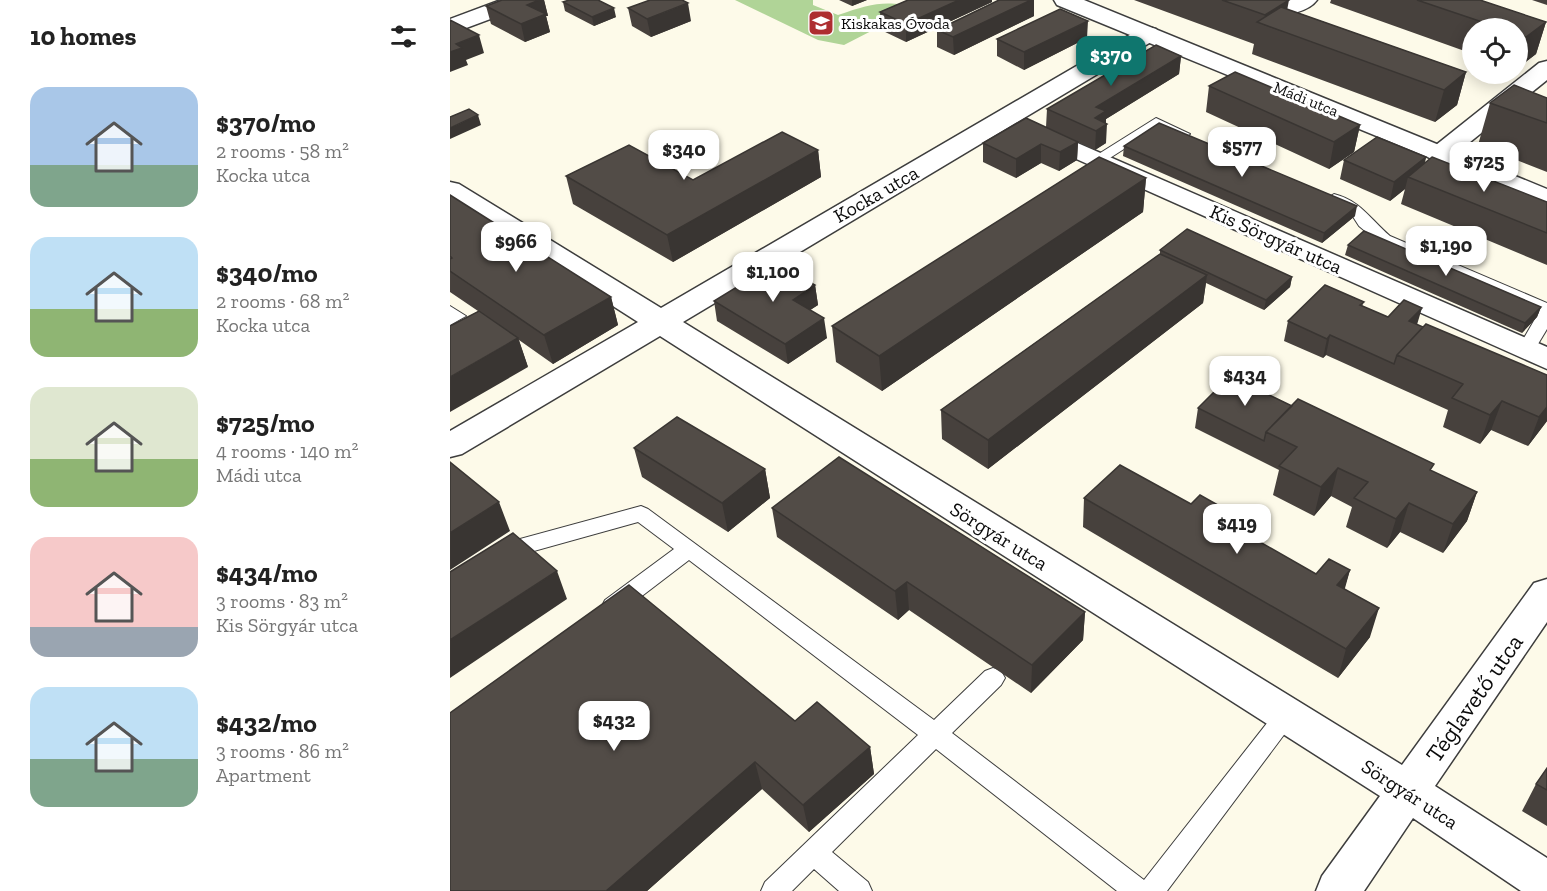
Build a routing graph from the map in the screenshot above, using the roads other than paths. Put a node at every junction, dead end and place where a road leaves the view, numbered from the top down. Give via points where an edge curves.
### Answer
1 (520, 0) edge
2 (1065, 0) edge
3 (1220, 0) edge
4 (1306, 0) edge
5 (450, 27) edge
6 (1148, 34) junction
7 (1547, 68) edge
8 (1005, 119) junction
9 (1198, 140) edge
10 (1440, 154) junction
11 (1097, 160) junction
12 (450, 190) edge
13 (1314, 190) edge
14 (1547, 198) edge
15 (1547, 309) edge
16 (450, 311) edge
17 (1547, 314) edge
18 (450, 320) edge
19 (657, 322) junction
20 (1536, 354) edge
21 (450, 446) edge
22 (689, 549) junction
23 (485, 563) edge
24 (1547, 593) edge
25 (594, 621) edge
26 (993, 678) dead end
27 (1286, 716) junction
28 (935, 735) junction
29 (1408, 792) junction
30 (814, 853) junction
31 (1547, 883) edge
32 (774, 891) edge
33 (859, 891) edge
34 (1138, 891) edge
35 (1151, 891) edge
36 (1338, 891) edge

1 - 5 street
2 - 6 street, Mádi utca
3 - 4 street via 1269,11 1285,10
6 - 8 street, Kocka utca
6 - 10 street, Mádi utca
7 - 10 street
8 - 11 street, Kis Sörgyár utca
8 - 19 street, Kocka utca
9 - 11 lane via 1156,122
10 - 14 street, Mádi utca
11 - 20 street, Kis Sörgyár utca
12 - 19 street, Sörgyár utca
13 - 15 lane via 1356,209 1384,239
16 - 18 lane via 457,316
17 - 20 lane
19 - 21 street, Kocka utca
19 - 27 street, Sörgyár utca
22 - 23 lane via 641,514 502,552
22 - 25 lane
22 - 28 lane
24 - 29 street, Téglavető utca
26 - 28 lane
27 - 29 street, Sörgyár utca
27 - 35 lane
28 - 30 lane
28 - 34 lane
29 - 31 street, Sörgyár utca
29 - 36 street, Téglavető utca
30 - 32 lane
30 - 33 lane

